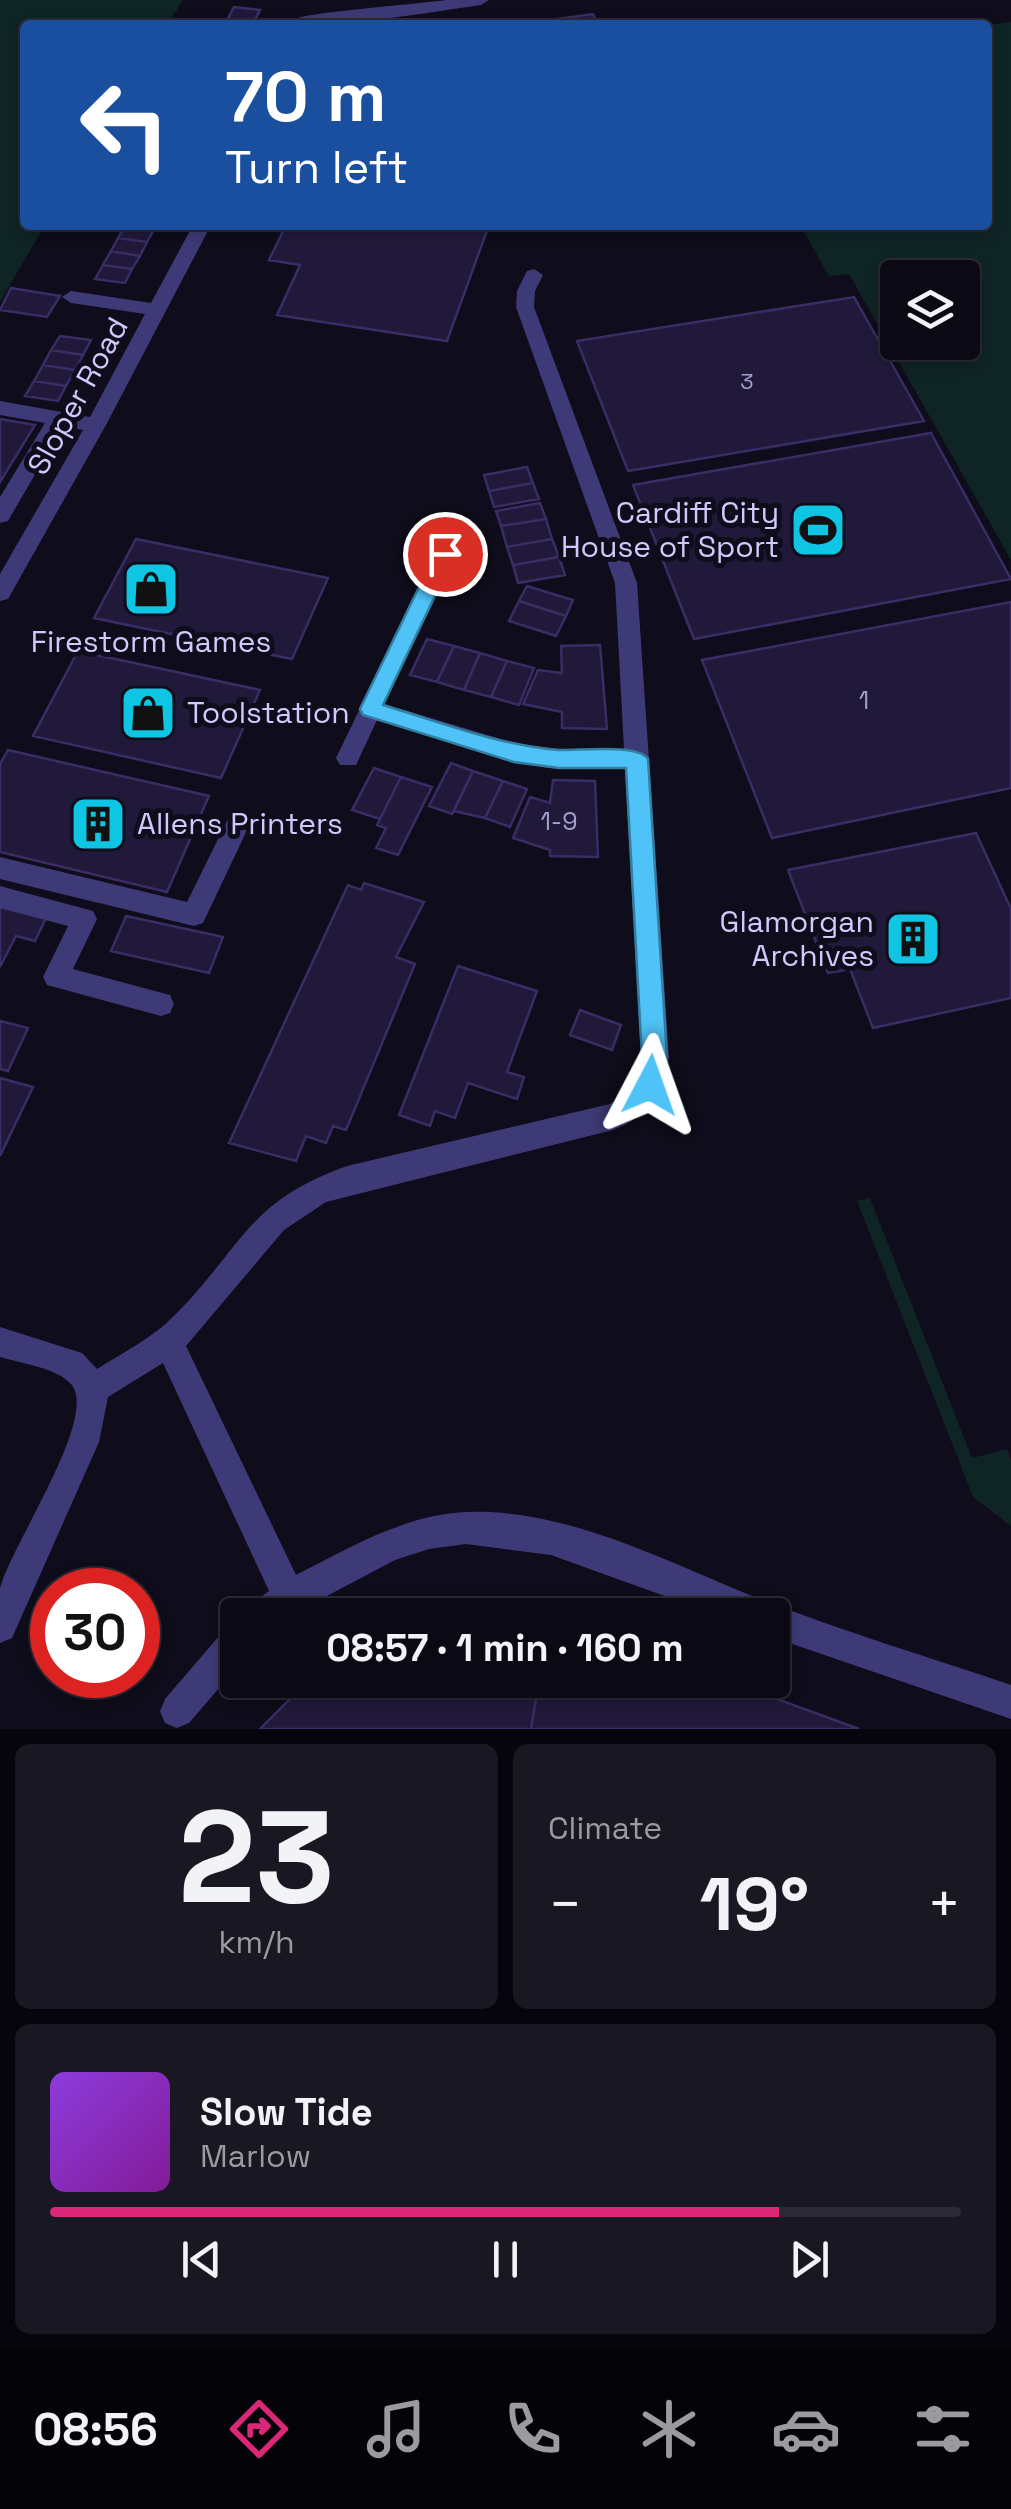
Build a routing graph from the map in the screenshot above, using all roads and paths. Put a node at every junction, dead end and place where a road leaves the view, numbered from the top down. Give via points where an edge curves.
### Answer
1 (482, 0) edge
2 (434, 6) junction
3 (321, 20) edge
4 (441, 20) edge
5 (200, 230) edge
6 (534, 275) dead end
7 (70, 296) dead end
8 (160, 310) junction
9 (0, 408) edge
10 (57, 419) junction
11 (96, 425) junction
12 (0, 515) edge
13 (445, 554) dead end
14 (8, 562) edge
15 (0, 593) edge
16 (370, 709) junction
17 (348, 758) dead end
18 (637, 759) junction
19 (236, 826) dead end
20 (0, 868) edge
21 (0, 898) edge
22 (160, 1004) dead end
23 (168, 1341) junction
24 (0, 1342) edge
25 (92, 1390) junction
26 (274, 1598) edge
27 (291, 1598) edge
28 (712, 1598) edge
29 (0, 1626) edge
30 (790, 1626) edge
31 (220, 1661) edge
32 (1011, 1702) edge
33 (177, 1711) dead end

1 - 2 street
2 - 3 street
2 - 4 street
5 - 8 street, Sloper Road
6 - 18 street via 524,307 626,583
7 - 8 street
8 - 11 street, Sloper Road
9 - 10 street
10 - 11 street
10 - 12 street
11 - 14 street, Sloper Road
13 - 16 street
14 - 15 street, Sloper Road
16 - 17 street
16 - 18 street via 514,753
18 - 23 street via 655,1057 644,1094 613,1117 305,1196 262,1229
19 - 20 street via 194,915
21 - 22 street via 84,920 56,977
23 - 25 street
23 - 26 street
24 - 25 street via 71,1364
25 - 29 street via 91,1422
27 - 28 street via 377,1550 473,1526 535,1534
30 - 32 street
31 - 33 street

